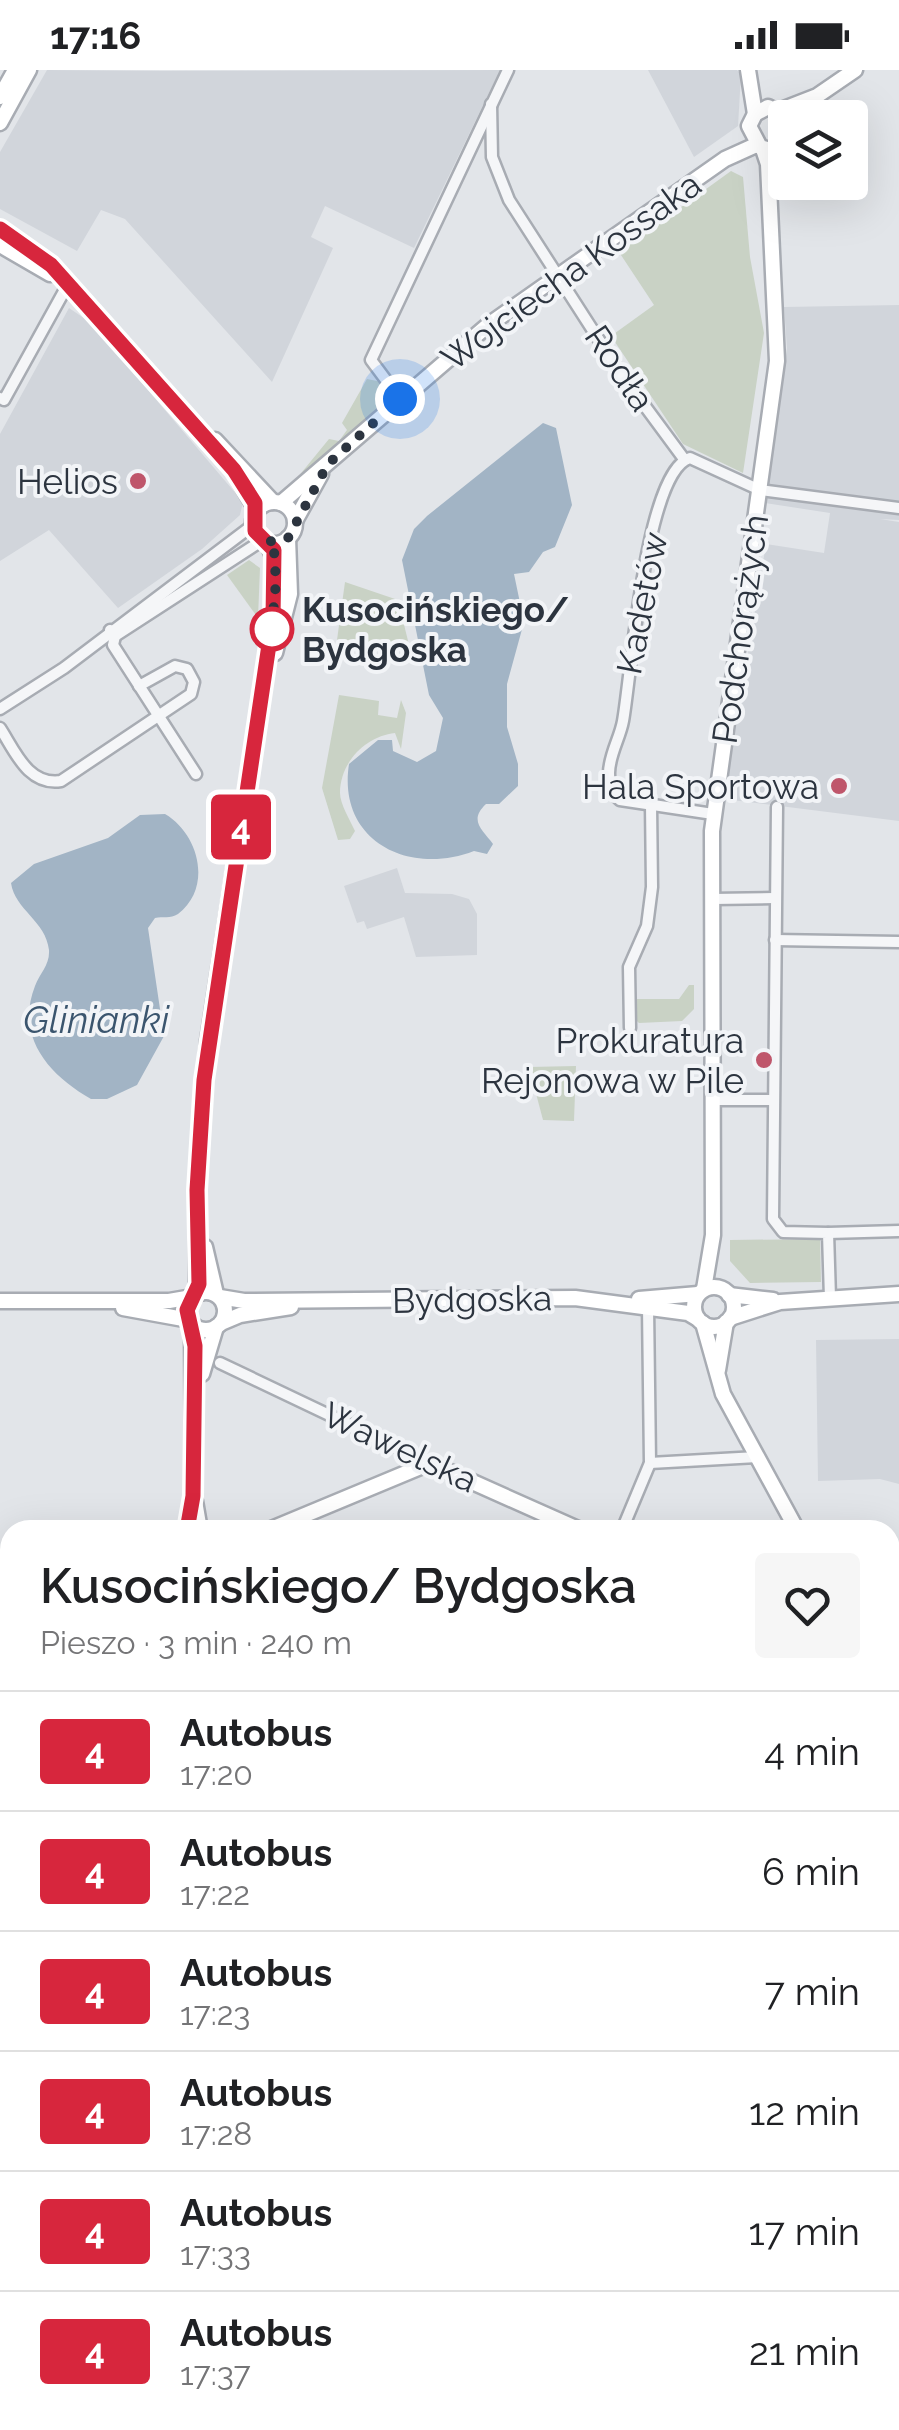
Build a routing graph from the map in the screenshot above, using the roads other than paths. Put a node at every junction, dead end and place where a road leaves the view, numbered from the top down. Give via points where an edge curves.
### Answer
1 (508, 70) edge
2 (752, 70) edge
3 (855, 70) edge
4 (21, 71) edge
5 (0, 96) edge
6 (817, 96) junction
7 (773, 100) edge
8 (808, 100) edge
9 (813, 100) edge
10 (491, 104) junction
11 (768, 114) edge
12 (753, 117) junction
13 (0, 123) edge
14 (768, 146) edge
15 (760, 147) junction
16 (465, 156) junction
17 (492, 157) junction
18 (725, 159) junction
19 (770, 200) edge
20 (769, 205) junction
21 (0, 229) edge
22 (0, 245) edge
23 (559, 274) junction
24 (68, 286) junction
25 (2, 399) edge
26 (400, 399) junction
27 (180, 410) junction
28 (684, 459) junction
29 (328, 464) junction
30 (760, 490) junction
31 (277, 502) junction
32 (899, 508) edge
33 (255, 518) junction
34 (296, 521) junction
35 (288, 538) junction
36 (265, 541) junction
37 (112, 633) junction
38 (139, 686) junction
39 (263, 687) junction
40 (0, 709) edge
41 (158, 717) junction
42 (0, 728) edge
43 (196, 774) dead end
44 (652, 805) junction
45 (777, 807) dead end
46 (714, 814) junction
47 (774, 898) junction
48 (712, 899) junction
49 (774, 940) junction
50 (899, 942) edge
51 (630, 1028) dead end
52 (713, 1100) junction
53 (773, 1100) junction
54 (198, 1222) junction
55 (828, 1232) junction
56 (899, 1232) edge
57 (713, 1234) junction
58 (701, 1292) junction
59 (726, 1292) junction
60 (899, 1294) edge
61 (195, 1295) junction
62 (218, 1295) junction
63 (830, 1298) junction
64 (341, 1300) junction
65 (604, 1300) junction
66 (0, 1301) edge
67 (73, 1302) junction
68 (780, 1302) junction
69 (648, 1307) junction
70 (728, 1320) junction
71 (701, 1321) junction
72 (191, 1322) junction
73 (218, 1325) junction
74 (220, 1364) dead end
75 (717, 1380) junction
76 (195, 1404) junction
77 (757, 1457) junction
78 (650, 1462) junction
79 (430, 1463) junction
80 (196, 1520) edge
81 (293, 1520) edge
82 (558, 1520) edge
83 (626, 1520) edge
84 (792, 1520) edge

1 - 10 street
2 - 7 street
2 - 12 street, Podchorążych
3 - 6 street
4 - 5 street
4 - 13 street
6 - 8 street
6 - 9 street
10 - 16 street
10 - 17 street
11 - 12 street
12 - 15 street, Podchorążych via 749,133
12 - 18 street, Wojciecha Kossaka
14 - 15 street, Wojciecha Kossaka
15 - 18 street, Wojciecha Kossaka
15 - 20 street, Podchorążych
16 - 17 street
16 - 26 street via 371,360
17 - 23 street, Rodła via 508,200
18 - 23 street, Wojciecha Kossaka
19 - 20 street, Podchorążych
20 - 30 street, Podchorążych via 778,348
21 - 24 street via 43,258
22 - 24 street
23 - 26 street, Wojciecha Kossaka
23 - 28 street, Rodła
24 - 25 street
24 - 27 street
26 - 29 street, Wojciecha Kossaka
27 - 31 street
27 - 33 street via 234,470
28 - 30 street
28 - 44 street, Kadetów via 647,552 624,719 609,769 617,798
29 - 31 street, Wojciecha Kossaka
29 - 34 street, Wojciecha Kossaka
30 - 32 street
30 - 46 street, Podchorążych
31 - 33 street, Wojciecha Kossaka
31 - 34 street
33 - 36 street
33 - 37 street
34 - 35 street, Wojciecha Kossaka
35 - 36 street
35 - 39 street via 287,615
36 - 37 street
36 - 39 street via 274,550 276,582
37 - 38 street
37 - 40 street
38 - 41 street
38 - 41 street via 172,666 193,676 191,694
39 - 54 street via 210,1026
41 - 42 street via 54,782 32,775
41 - 43 street
44 - 46 street, Kadetów
44 - 51 street via 652,888 647,926 629,967
45 - 47 street
46 - 48 street, Podchorążych
47 - 48 street
47 - 49 street
48 - 52 street, Podchorążych
49 - 50 street
49 - 53 street
52 - 53 street
52 - 57 street, Podchorążych
53 - 55 street via 775,1226 783,1232
54 - 61 street
54 - 62 street
55 - 56 street
55 - 63 street
57 - 58 street, Podchorążych
57 - 59 street, Podchorążych
58 - 59 street
58 - 65 street, Bydgoska
58 - 71 street via 694,1309
59 - 68 street
59 - 70 street via 734,1307
60 - 63 street
61 - 62 street
61 - 67 street
61 - 72 street via 187,1306
62 - 64 street, Bydgoska
62 - 73 street via 226,1309
63 - 68 street
64 - 65 street, Bydgoska
64 - 73 street, Bydgoska via 244,1314
65 - 69 street, Bydgoska
66 - 67 street
67 - 72 street
68 - 70 street
69 - 71 street, Bydgoska
69 - 78 street
70 - 71 street via 714,1326
70 - 75 street
71 - 75 street
72 - 73 street via 206,1330
72 - 76 street
73 - 76 street
74 - 79 street, Wawelska
75 - 77 street
76 - 80 street
77 - 78 street
77 - 84 street
78 - 83 street
79 - 81 street
79 - 82 street, Wawelska

